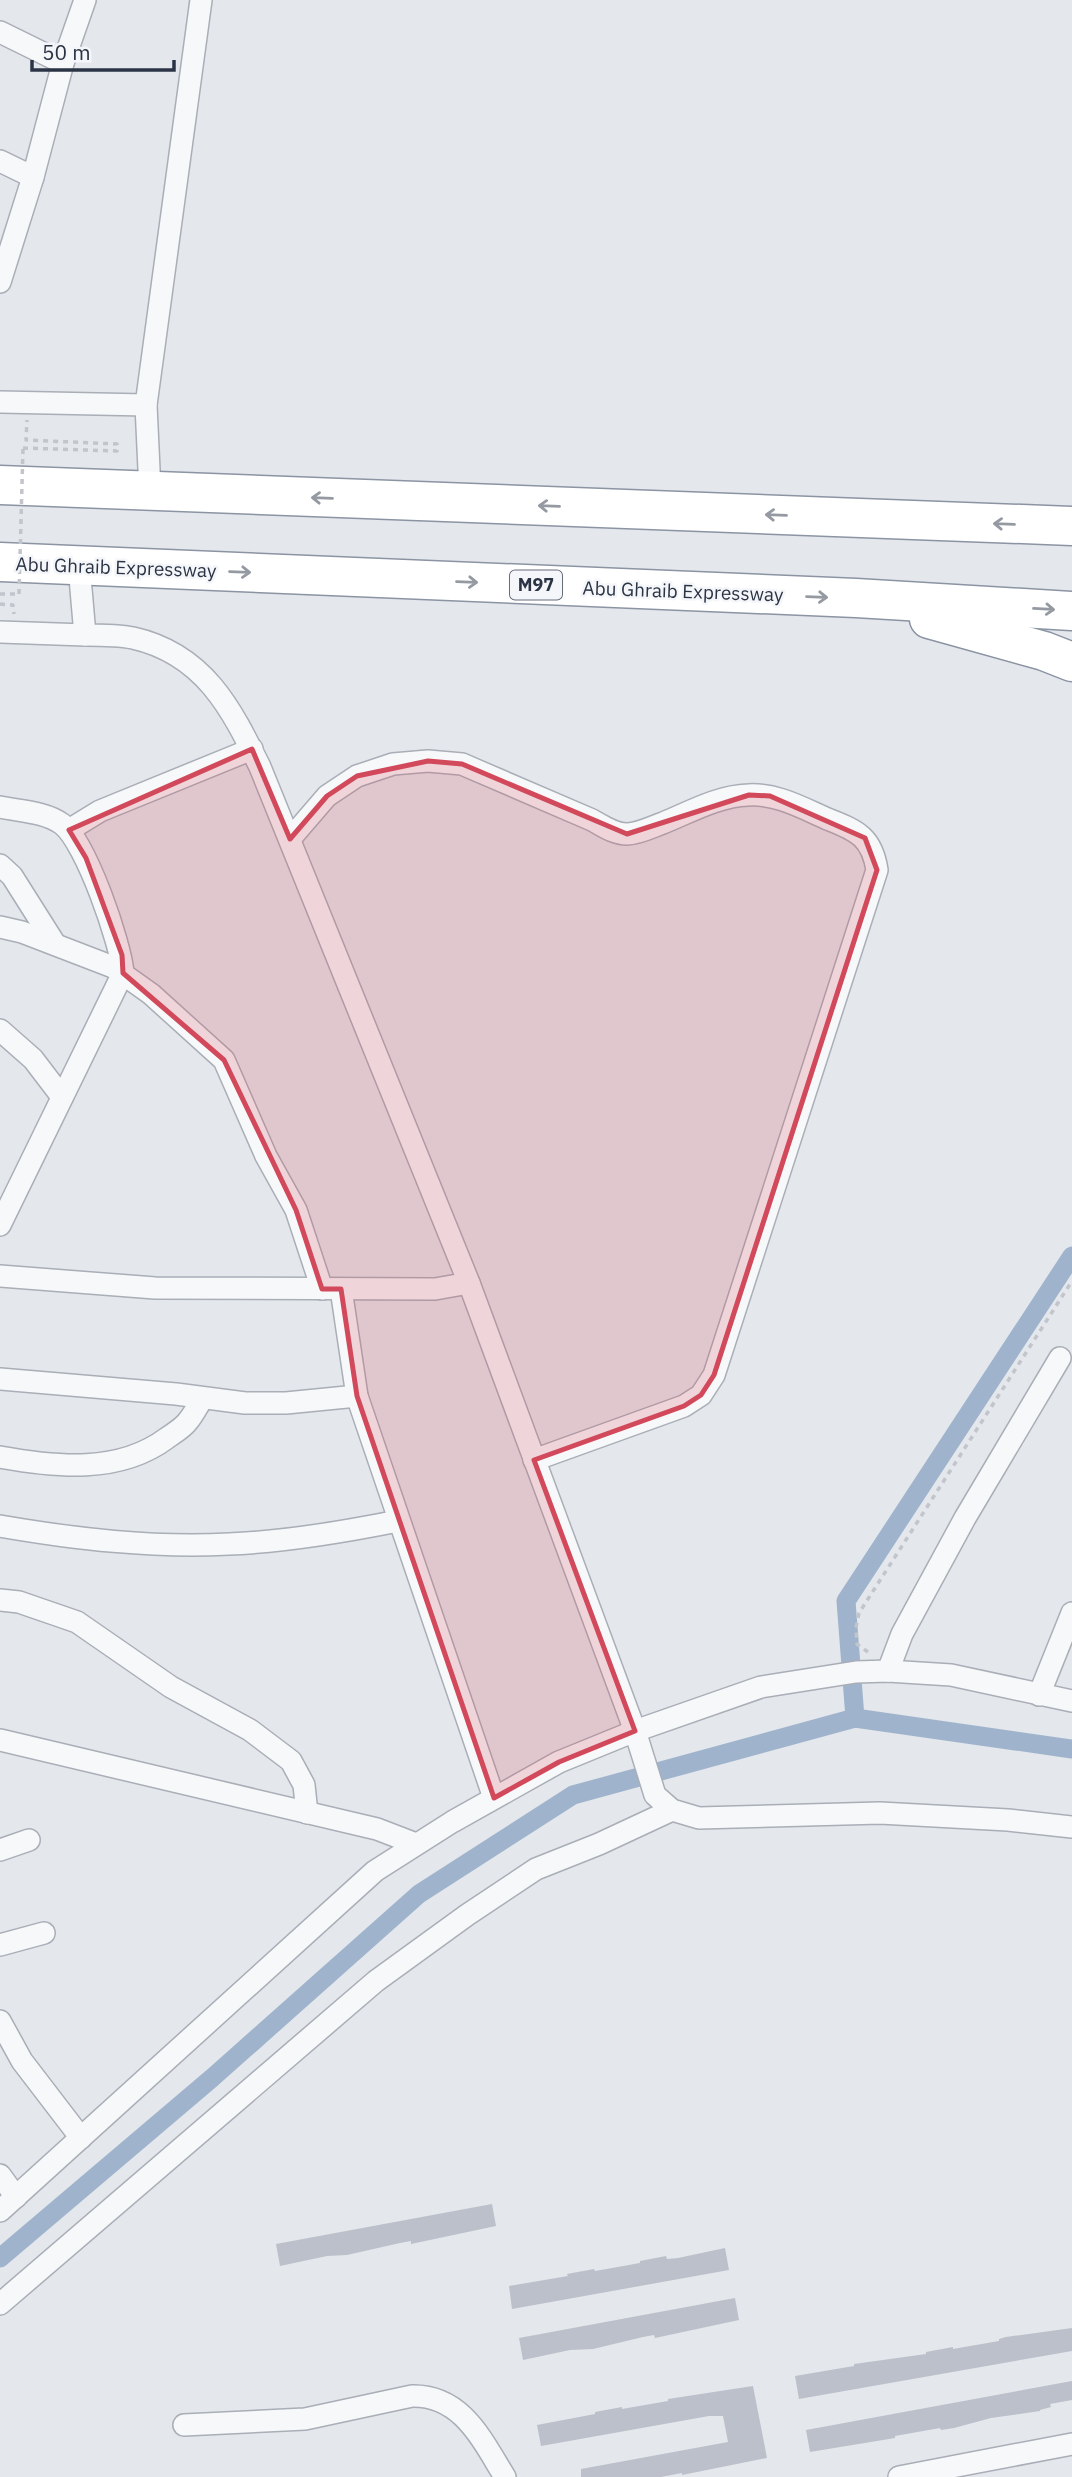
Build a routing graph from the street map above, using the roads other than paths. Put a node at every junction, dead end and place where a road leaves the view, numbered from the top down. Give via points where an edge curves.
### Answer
1 (85, 0) edge
2 (201, 0) edge
3 (0, 33) edge
4 (63, 63) junction
5 (0, 161) edge
6 (33, 177) junction
7 (1, 275) edge
8 (0, 402) edge
9 (146, 405) junction
10 (0, 485) edge
11 (150, 491) junction
12 (1072, 526) edge
13 (79, 566) junction
14 (9, 578) edge
15 (856, 598) junction
16 (1072, 611) edge
17 (0, 632) edge
18 (85, 635) junction
19 (1072, 662) edge
20 (252, 749) junction
21 (0, 807) edge
22 (69, 830) junction
23 (290, 839) junction
24 (0, 865) edge
25 (0, 927) edge
26 (55, 944) junction
27 (123, 973) junction
28 (0, 1030) edge
29 (62, 1097) junction
30 (1, 1218) edge
31 (0, 1276) edge
32 (469, 1283) junction
33 (331, 1289) junction
34 (1060, 1358) dead end
35 (0, 1379) edge
36 (357, 1396) junction
37 (203, 1398) junction
38 (0, 1457) edge
39 (534, 1460) junction
40 (398, 1521) junction
41 (0, 1526) edge
42 (0, 1600) edge
43 (1072, 1613) edge
44 (863, 1672) junction
45 (1038, 1695) junction
46 (1072, 1701) edge
47 (635, 1731) junction
48 (0, 1740) edge
49 (494, 1798) junction
50 (672, 1810) junction
51 (307, 1813) junction
52 (1072, 1826) edge
53 (29, 1840) dead end
54 (416, 1844) junction
55 (0, 1850) edge
56 (44, 1933) dead end
57 (0, 1945) edge
58 (0, 2021) edge
59 (81, 2138) junction
60 (0, 2175) edge
61 (8, 2204) edge
62 (0, 2304) edge
63 (184, 2425) dead end
64 (1072, 2444) edge
65 (505, 2477) edge
66 (899, 2477) edge

1 - 4 street
2 - 9 street
3 - 4 street
4 - 6 street
5 - 6 street
6 - 7 street
8 - 9 street
9 - 11 street
10 - 11 highway
12 -> 11 highway
13 - 14 highway, Abu Ghraib Expressway / M97
13 -> 15 highway, Abu Ghraib Expressway / M97
13 - 18 street
15 -> 16 highway, Abu Ghraib Expressway / M97
15 - 19 highway
17 - 18 street
18 - 20 street via 133,638 191,666 229,706
20 - 22 street via 100,811
20 - 23 street
21 - 22 street via 45,817
22 - 27 street via 86,858 122,955
23 - 32 street
23 - 39 street via 327,796 357,776 393,764 428,761 462,764 627,834 725,798 769,796 845,826 865,838 874,851 877,870 714,1375 701,1395 684,1406
24 - 26 street via 12,876
25 - 26 street
26 - 27 street
27 - 29 street
27 - 33 street via 224,1060
28 - 29 street via 33,1059
29 - 30 street
31 - 33 street via 155,1288
32 - 33 street via 435,1289
32 - 39 street
33 - 36 street
34 - 44 street via 902,1634
35 - 37 street
36 - 37 street via 286,1403
36 - 40 street
37 - 38 street via 187,1423 139,1456 64,1465
39 - 47 street
40 - 41 street via 218,1545 118,1543
40 - 49 street
42 - 51 street via 76,1622 171,1687 250,1730 291,1760 304,1785
43 - 45 street
44 - 45 street via 951,1675
44 - 47 street via 761,1687
45 - 46 street
47 - 49 street via 559,1762
47 - 50 street via 654,1795
48 - 51 street
49 - 54 street
50 - 52 street via 699,1818 880,1813
50 - 62 street via 536,1870 376,1981
51 - 54 street via 377,1829
53 - 55 street
54 - 59 street via 347,1895
56 - 57 street
58 - 59 street via 22,2061
59 - 61 street
60 - 61 street
63 - 65 street via 305,2419 425,2396 451,2404 461,2413
64 - 66 street

